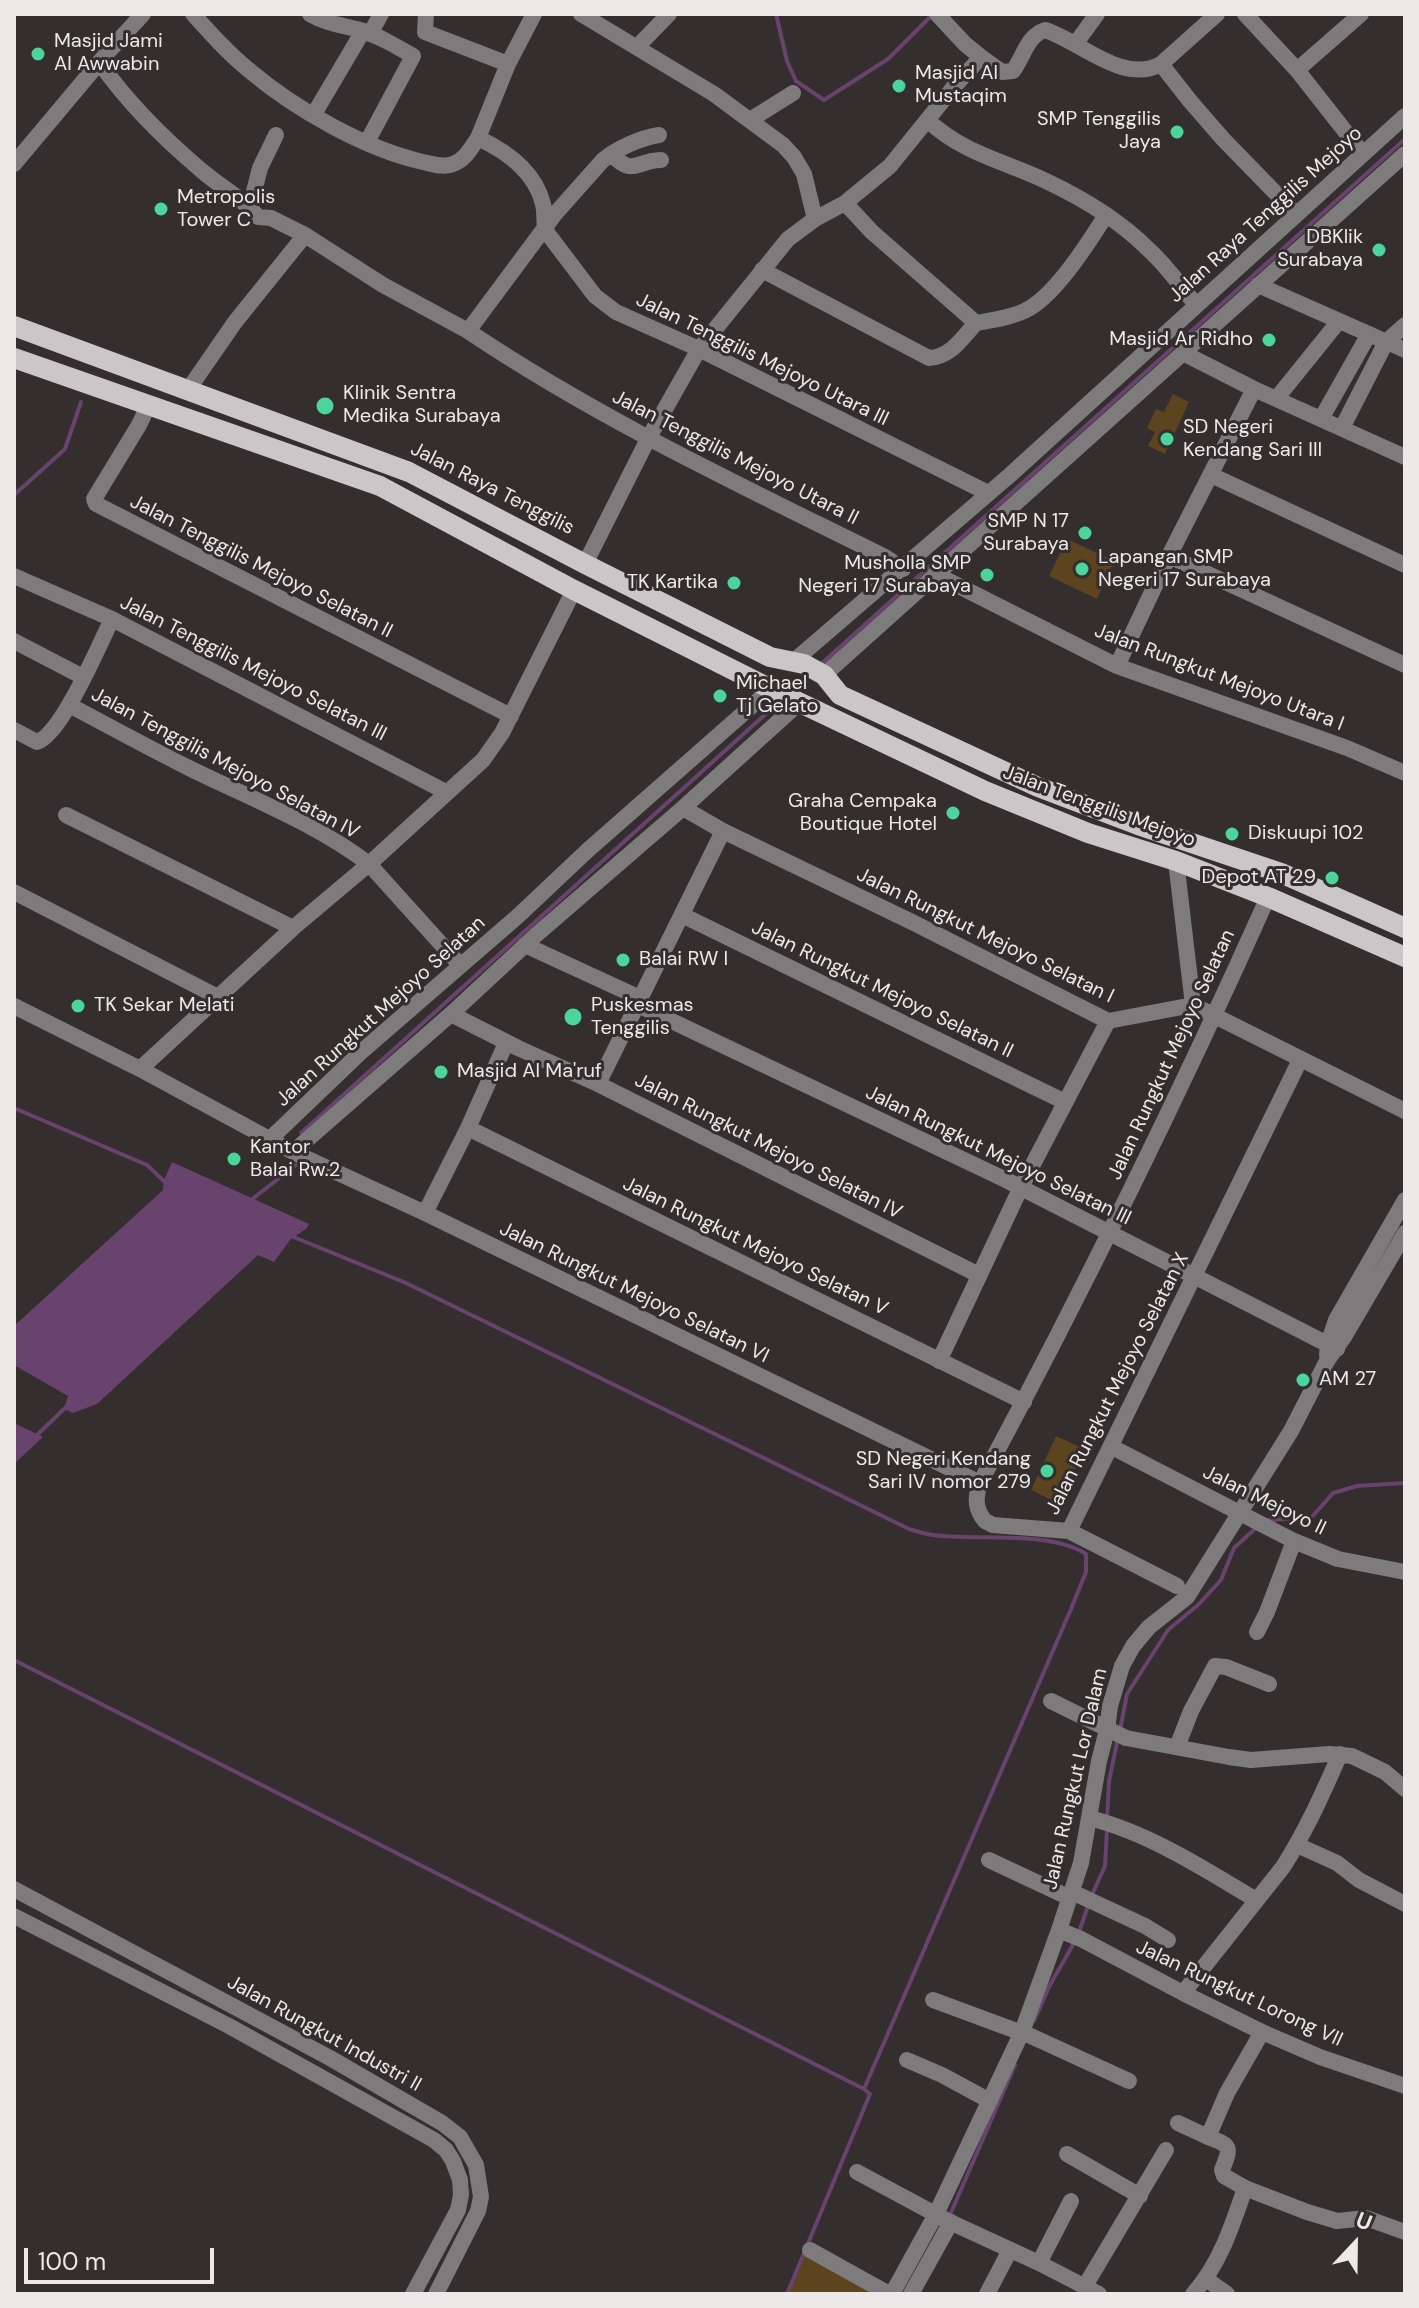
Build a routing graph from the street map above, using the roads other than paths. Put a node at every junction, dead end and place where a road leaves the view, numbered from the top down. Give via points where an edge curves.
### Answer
1 (143, 14) edge
2 (193, 14) edge
3 (310, 14) edge
4 (381, 14) edge
5 (426, 14) edge
6 (534, 14) edge
7 (581, 14) edge
8 (669, 14) edge
9 (1097, 14) edge
10 (1217, 14) edge
11 (1245, 14) edge
12 (1361, 14) edge
13 (941, 18) edge
14 (367, 33) junction
15 (1076, 43) junction
16 (637, 47) junction
17 (981, 57) junction
18 (99, 62) junction
19 (508, 64) junction
20 (1161, 64) junction
21 (1297, 70) junction
22 (793, 93) dead end
23 (314, 114) junction
24 (1405, 116) edge
25 (750, 120) junction
26 (927, 120) junction
27 (276, 135) dead end
28 (659, 135) dead end
29 (478, 138) junction
30 (367, 142) junction
31 (611, 154) junction
32 (1363, 154) junction
33 (1405, 154) edge
34 (661, 160) dead end
35 (14, 164) edge
36 (845, 203) junction
37 (250, 207) junction
38 (1324, 208) junction
39 (1296, 214) junction
40 (1106, 215) junction
41 (815, 219) junction
42 (545, 230) junction
43 (305, 235) junction
44 (762, 270) junction
45 (1258, 285) junction
46 (1196, 305) junction
47 (1339, 321) junction
48 (976, 323) junction
49 (1405, 325) edge
50 (14, 326) edge
51 (468, 331) junction
52 (1369, 334) junction
53 (1386, 342) junction
54 (699, 349) junction
55 (1405, 350) edge
56 (1183, 353) junction
57 (14, 358) edge
58 (1254, 389) junction
59 (188, 390) junction
60 (1276, 399) junction
61 (148, 406) junction
62 (1321, 419) junction
63 (1342, 428) junction
64 (648, 439) junction
65 (1405, 457) edge
66 (1211, 475) junction
67 (1021, 481) junction
68 (988, 493) junction
69 (483, 511) junction
70 (470, 535) junction
71 (1169, 556) junction
72 (585, 564) junction
73 (1405, 565) edge
74 (903, 569) junction
75 (935, 574) junction
76 (14, 576) edge
77 (574, 590) junction
78 (112, 619) junction
79 (700, 623) junction
80 (14, 641) edge
81 (686, 647) junction
82 (1405, 665) edge
83 (1117, 666) junction
84 (810, 668) junction
85 (83, 677) junction
86 (786, 696) junction
87 (69, 705) junction
88 (511, 716) junction
89 (14, 730) edge
90 (996, 768) junction
91 (1405, 773) edge
92 (985, 791) junction
93 (446, 792) junction
94 (683, 808) junction
95 (66, 815) dead end
96 (723, 831) junction
97 (1176, 861) junction
98 (369, 864) junction
99 (14, 892) edge
100 (1268, 897) junction
101 (682, 915) junction
102 (1383, 917) junction
103 (293, 928) junction
104 (1405, 928) edge
105 (527, 929) junction
106 (1373, 942) junction
107 (1405, 957) edge
108 (460, 965) junction
109 (218, 997) junction
110 (639, 1002) junction
111 (1193, 1005) junction
112 (14, 1006) edge
113 (451, 1014) junction
114 (1214, 1017) junction
115 (1108, 1021) junction
116 (506, 1043) junction
117 (1300, 1060) junction
118 (140, 1069) junction
119 (598, 1084) junction
120 (1065, 1102) junction
121 (1405, 1111) edge
122 (468, 1128) junction
123 (271, 1138) junction
124 (293, 1152) junction
125 (1021, 1187) junction
126 (1405, 1200) edge
127 (425, 1213) junction
128 (1110, 1232) junction
129 (1405, 1233) edge
130 (979, 1275) junction
131 (1195, 1275) junction
132 (1331, 1351) junction
133 (939, 1361) junction
134 (1024, 1402) junction
135 (1112, 1447) junction
136 (980, 1483) junction
137 (1255, 1520) junction
138 (1069, 1531) junction
139 (1294, 1541) junction
140 (1405, 1572) edge
141 (1177, 1586) dead end
142 (1257, 1632) dead end
143 (1269, 1684) dead end
144 (1051, 1701) dead end
145 (1115, 1734) junction
146 (1177, 1747) junction
147 (1340, 1754) junction
148 (1405, 1789) edge
149 (1101, 1821) junction
150 (1297, 1845) junction
151 (989, 1860) dead end
152 (16, 1895) edge
153 (1080, 1897) junction
154 (1256, 1900) junction
155 (1405, 1904) edge
156 (14, 1916) edge
157 (1071, 1935) junction
158 (1168, 1940) dead end
159 (1183, 1993) junction
160 (933, 2000) dead end
161 (1262, 2032) junction
162 (1026, 2034) junction
163 (907, 2060) dead end
164 (1129, 2081) dead end
165 (1405, 2086) edge
166 (990, 2101) junction
167 (1178, 2123) dead end
168 (1208, 2137) junction
169 (1166, 2150) dead end
170 (1067, 2154) dead end
171 (857, 2172) dead end
172 (1245, 2188) junction
173 (1140, 2196) junction
174 (1071, 2201) dead end
175 (945, 2219) junction
176 (1405, 2232) edge
177 (810, 2250) dead end
178 (1010, 2250) junction
179 (431, 2261) junction
180 (1039, 2263) junction
181 (448, 2270) junction
182 (1206, 2279) junction
183 (1092, 2290) edge
184 (413, 2294) edge
185 (436, 2294) edge
186 (890, 2294) edge
187 (911, 2294) edge
188 (987, 2294) edge
189 (1193, 2294) edge
190 (1227, 2294) edge

1 - 18 street
2 - 23 street via 250,71
3 - 14 street
4 - 14 street
5 - 19 street via 425,32
6 - 19 street
7 - 16 street
8 - 16 street
9 - 15 street
10 - 20 street
11 - 21 street
12 - 21 street
13 - 17 street
14 - 23 street
14 - 30 street via 413,56
15 - 17 street via 1048,30 1036,33 1007,73
15 - 20 street via 1123,68 1152,69
16 - 25 street
17 - 26 street
18 - 35 street
18 - 37 street, Jalan Tenggilis Mejoyo Utara II via 134,107 199,169
19 - 29 street
20 - 39 street via 1223,139
21 - 32 street
22 - 25 street
23 - 30 street
24 - 32 street, Jalan Raya Tenggilis Mejoyo
25 - 41 street via 794,157 804,174
26 - 36 street via 890,166
26 - 40 street via 970,151 1049,182
27 - 37 street
28 - 31 street
29 - 30 street via 463,158 443,166
29 - 42 street via 515,160 533,180
31 - 34 street via 630,168
31 - 42 street
32 - 38 street, Jalan Raya Tenggilis Mejoyo
33 - 38 street, Jalan Raya Tenggilis Mejoyo
36 - 41 street
36 - 48 street
37 - 43 street, Jalan Tenggilis Mejoyo Utara II via 258,217
38 - 39 street, Jalan Raya Tenggilis Mejoyo
38 - 45 street, Jalan Raya Tenggilis Mejoyo
39 - 46 street, Jalan Raya Tenggilis Mejoyo
40 - 46 street via 1149,249
40 - 48 street via 1063,276 1030,308
41 - 44 street via 788,239
42 - 51 street
42 - 54 street, Jalan Tenggilis Mejoyo Utara III via 595,296 616,312
43 - 51 street, Jalan Tenggilis Mejoyo Utara II
43 - 59 street
44 - 48 street via 929,358 948,353
44 - 54 street
45 - 47 street
45 - 56 street, Jalan Raya Tenggilis Mejoyo
46 - 67 street, Jalan Raya Tenggilis Mejoyo
47 - 52 street
47 - 60 street
49 - 53 street
50 - 59 main road, Jalan Raya Tenggilis
51 - 64 street, Jalan Tenggilis Mejoyo Utara II
52 - 53 street
52 - 62 street
53 - 55 street
53 - 63 street
54 - 64 street
54 - 68 street, Jalan Tenggilis Mejoyo Utara III
56 - 58 street
56 - 67 street, Jalan Raya Tenggilis Mejoyo
57 - 61 main road
58 - 60 street
58 - 66 street
59 - 69 main road, Jalan Raya Tenggilis via 393,465
60 - 62 street
61 - 70 main road via 380,486
61 - 88 street, Jalan Tenggilis Mejoyo Selatan II via 94,499 96,504
62 - 63 street
63 - 65 street
64 - 72 street
64 - 74 street, Jalan Tenggilis Mejoyo Utara II
66 - 71 street
66 - 73 street
67 - 68 street, Jalan Raya Tenggilis Mejoyo
67 - 75 street, Jalan Raya Tenggilis Mejoyo
68 - 74 street, Jalan Raya Tenggilis Mejoyo
69 - 70 main road
69 - 72 main road, Jalan Raya Tenggilis
70 - 77 main road
71 - 82 street
71 - 83 street
72 - 79 main road, Jalan Raya Tenggilis
74 - 84 street, Jalan Raya Tenggilis Mejoyo
75 - 83 street, Jalan Rungkut Mejoyo Utara I
75 - 84 street, Jalan Raya Tenggilis Mejoyo
76 - 78 street, Jalan Tenggilis Mejoyo Selatan III
77 - 81 main road
77 - 88 street
78 - 85 street
78 - 93 street, Jalan Tenggilis Mejoyo Selatan III
79 - 81 main road
79 - 84 main road, Jalan Raya Tenggilis via 770,657
80 - 85 street
81 - 86 main road
83 - 91 street, Jalan Rungkut Mejoyo Utara I
84 - 90 main road, Jalan Tenggilis Mejoyo via 840,695
85 - 87 street
86 - 92 main road, Jalan Tenggilis Mejoyo
86 - 94 street, Jalan Rungkut Mejoyo Selatan
86 - 105 street, Jalan Rungkut Mejoyo Selatan via 588,850
87 - 89 street via 44,740 37,742
87 - 98 street, Jalan Tenggilis Mejoyo Selatan IV via 283,813
88 - 93 street via 483,760
90 - 92 main road
90 - 102 main road, Jalan Tenggilis Mejoyo via 1138,825 1281,873
92 - 97 main road, Jalan Tenggilis Mejoyo
93 - 98 street
94 - 96 street, Jalan Rungkut Mejoyo Selatan I
94 - 105 street, Jalan Rungkut Mejoyo Selatan
95 - 103 street
96 - 101 street
96 - 115 street, Jalan Rungkut Mejoyo Selatan I
97 - 100 main road, Jalan Tenggilis Mejoyo
97 - 111 street
98 - 103 street
98 - 108 street, Jalan Tenggilis Mejoyo Selatan IV
99 - 109 street
100 - 106 main road, Jalan Tenggilis Mejoyo
100 - 114 street, Jalan Rungkut Mejoyo Selatan
101 - 110 street
101 - 120 street, Jalan Rungkut Mejoyo Selatan II
102 - 104 main road, Jalan Tenggilis Mejoyo
102 - 106 main road
103 - 109 street
105 - 108 street, Jalan Rungkut Mejoyo Selatan
105 - 110 street, Jalan Rungkut Mejoyo Selatan III
105 - 113 street, Jalan Rungkut Mejoyo Selatan
106 - 107 main road, Jalan Tenggilis Mejoyo
108 - 123 street, Jalan Rungkut Mejoyo Selatan
109 - 118 street
110 - 119 street
110 - 125 street, Jalan Rungkut Mejoyo Selatan III
111 - 114 street
111 - 115 street, Jalan Rungkut Mejoyo Selatan I
112 - 118 street, Jalan Rungkut Mejoyo Selatan VI
113 - 116 street, Jalan Rungkut Mejoyo Selatan IV
113 - 124 street, Jalan Rungkut Mejoyo Selatan
114 - 117 street
114 - 128 street, Jalan Rungkut Mejoyo Selatan
115 - 120 street
116 - 119 street, Jalan Rungkut Mejoyo Selatan IV
116 - 122 street
117 - 121 street
117 - 131 street, Jalan Rungkut Mejoyo Selatan X
118 - 123 street, Jalan Rungkut Mejoyo Selatan VI
119 - 130 street, Jalan Rungkut Mejoyo Selatan IV
120 - 125 street
122 - 127 street
122 - 133 street, Jalan Rungkut Mejoyo Selatan V
123 - 124 street, Jalan Rungkut Mejoyo Selatan VI
124 - 127 street, Jalan Rungkut Mejoyo Selatan VI
125 - 128 street, Jalan Rungkut Mejoyo Selatan III
125 - 130 street
126 - 132 street via 1336,1320
127 - 136 street, Jalan Rungkut Mejoyo Selatan VI
128 - 131 street, Jalan Rungkut Mejoyo Selatan III
128 - 134 street, Jalan Rungkut Mejoyo Selatan
129 - 132 street
130 - 133 street
131 - 132 street, Jalan Rungkut Mejoyo Selatan III
131 - 135 street, Jalan Rungkut Mejoyo Selatan X
132 - 137 street
133 - 134 street, Jalan Rungkut Mejoyo Selatan V
134 - 136 street
135 - 137 street, Jalan Mejoyo II
135 - 138 street, Jalan Rungkut Mejoyo Selatan X
136 - 138 street, Jalan Rungkut Mejoyo Selatan X via 975,1497 988,1523
137 - 139 street, Jalan Mejoyo II
137 - 145 street, Jalan Rungkut Lor Dalam via 1187,1597 1133,1646 1114,1686
138 - 141 street
139 - 140 street, Jalan Mejoyo II via 1338,1559
139 - 142 street
143 - 146 street via 1215,1666
144 - 145 street
145 - 146 street
145 - 149 street, Jalan Rungkut Lor Dalam
146 - 147 street via 1251,1760
147 - 148 street via 1372,1764
147 - 150 street
149 - 153 street, Jalan Rungkut Lor Dalam via 1081,1863
149 - 154 street via 1185,1857
150 - 154 street
150 - 155 street
151 - 153 street
152 - 181 street, Jalan Rungkut Industri II via 330,2058 460,2137 476,2165 481,2197
153 - 157 street, Jalan Rungkut Lor Dalam
153 - 158 street
154 - 159 street
156 - 179 street, Jalan Rungkut Industri II via 229,2026 434,2140 453,2161 461,2195
157 - 159 street, Jalan Rungkut Lorong VII
157 - 162 street, Jalan Rungkut Lor Dalam
159 - 161 street, Jalan Rungkut Lorong VII
160 - 162 street
161 - 165 street, Jalan Rungkut Lorong VII
161 - 168 street
162 - 164 street
162 - 166 street, Jalan Rungkut Lor Dalam
163 - 166 street
166 - 175 street, Jalan Rungkut Lor Dalam
167 - 168 street
168 - 172 street via 1228,2147 1224,2176
169 - 173 street
170 - 173 street
171 - 175 street
172 - 176 street via 1330,2219 1366,2218
172 - 182 street
173 - 183 street
174 - 180 street
175 - 178 street
175 - 186 street
175 - 187 street
177 - 186 street
178 - 180 street
178 - 188 street
179 - 181 street
179 - 184 street, Jalan Rungkut Industri II
180 - 183 street
181 - 185 street, Jalan Rungkut Industri II
182 - 189 street
182 - 190 street

